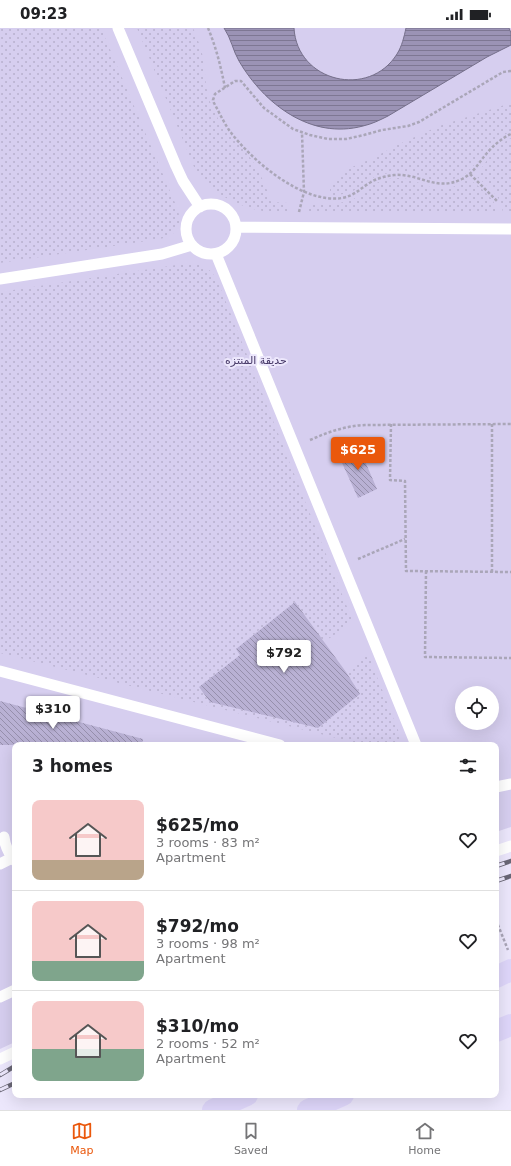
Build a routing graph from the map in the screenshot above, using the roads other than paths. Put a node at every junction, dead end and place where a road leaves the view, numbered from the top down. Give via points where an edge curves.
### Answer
1 (118, 28) edge
2 (200, 207) junction
3 (236, 227) junction
4 (511, 229) edge
5 (192, 246) junction
6 (216, 254) junction
7 (0, 279) edge
8 (0, 671) edge
9 (269, 742) edge
10 (415, 742) edge
11 (511, 784) edge
12 (499, 786) edge
13 (2, 836) edge
14 (12, 839) edge
15 (511, 846) edge
16 (499, 850) edge
17 (12, 856) edge
18 (12, 860) edge
19 (0, 864) edge
20 (511, 970) edge
21 (499, 976) edge
22 (12, 991) edge
23 (0, 997) edge
24 (511, 1025) edge
25 (499, 1030) edge
26 (12, 1054) edge
27 (0, 1060) edge
28 (240, 1098) edge
29 (336, 1098) edge
30 (214, 1110) edge
31 (308, 1110) edge

1 - 2 lane via 176,166
2 - 3 lane via 213,204 226,209
2 - 5 lane via 189,217 186,224 186,232
3 - 4 lane
3 - 6 lane via 236,235 228,247
5 - 6 lane via 203,253
5 - 7 lane via 162,254
6 - 10 lane
8 - 9 lane
11 - 12 lane
13 - 14 lane
13 - 17 lane
15 - 16 lane
18 - 19 lane
20 - 21 highway
22 - 23 lane
24 - 25 highway
26 - 27 lane
28 - 30 highway
29 - 31 highway

